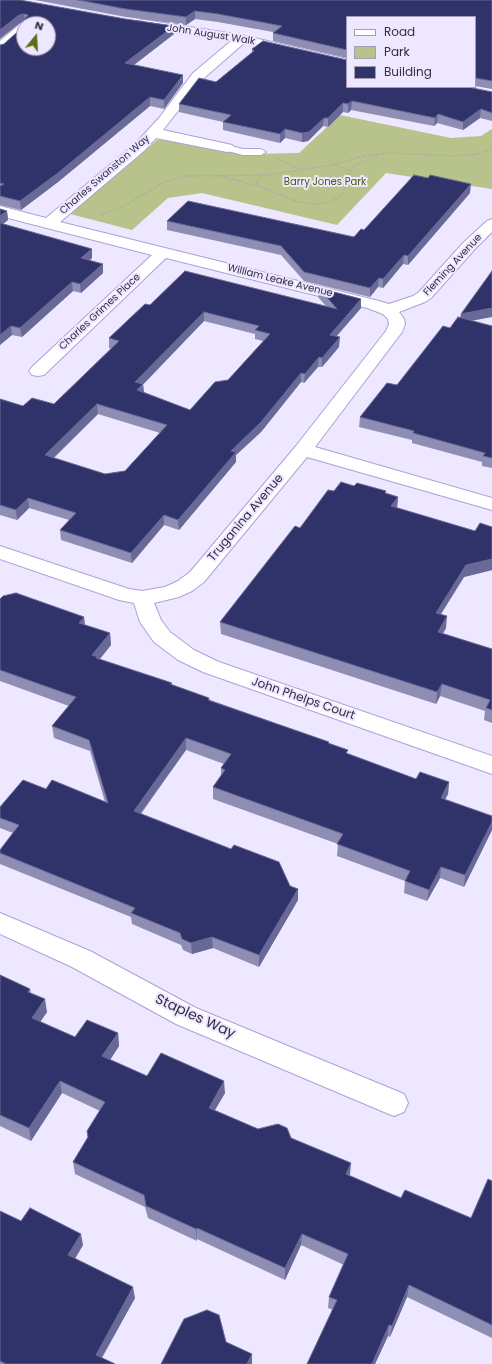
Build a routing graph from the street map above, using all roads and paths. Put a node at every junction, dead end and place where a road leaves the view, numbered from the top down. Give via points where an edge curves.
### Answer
1 (134, 23) edge
2 (16, 34) edge
3 (241, 39) junction
4 (0, 48) edge
5 (346, 63) edge
6 (154, 133) junction
7 (269, 144) edge
8 (228, 148) joint
9 (492, 149) edge
10 (262, 153) junction
11 (382, 154) junction
12 (334, 164) junction
13 (299, 170) junction
14 (350, 171) junction
15 (215, 175) junction
16 (266, 175) junction
17 (261, 187) junction
18 (0, 211) edge
19 (50, 223) junction
20 (492, 224) edge
21 (81, 231) junction
22 (163, 253) junction
23 (389, 310) junction
24 (38, 371) dead end
25 (303, 450) junction
26 (492, 504) edge
27 (2, 555) edge
28 (142, 598) junction
29 (492, 765) edge
30 (0, 923) edge
31 (394, 1103) dead end

1 - 3 street, John August Walk
2 - 4 street
3 - 5 street, John August Walk
3 - 6 street, Charles Swanston Way via 198,76
6 - 8 street
6 - 19 street, Charles Swanston Way
7 - 10 lane
8 - 10 lane
9 - 11 path via 476,154 454,156
10 - 13 path
11 - 12 path
11 - 14 path via 361,162
12 - 13 path
12 - 14 path
13 - 16 path
14 - 17 path via 341,196 326,203 298,202
15 - 16 path
15 - 17 path
15 - 21 path via 194,175 165,182 122,207 100,215
16 - 17 path via 256,181
18 - 19 street, William Leake Avenue
19 - 21 street, William Leake Avenue
20 - 23 street, Fleming Avenue via 425,295
21 - 22 street, William Leake Avenue
22 - 23 street, William Leake Avenue via 366,302
22 - 24 street, Charles Grimes Place
23 - 25 street via 398,324 394,332
25 - 26 street
25 - 28 street, Truganina Avenue via 197,577 172,592
27 - 28 street, Truganina Avenue
28 - 29 street, John Phelps Court via 151,622 162,637 186,655 212,667
30 - 31 street, Staples Way via 81,959 186,1016

